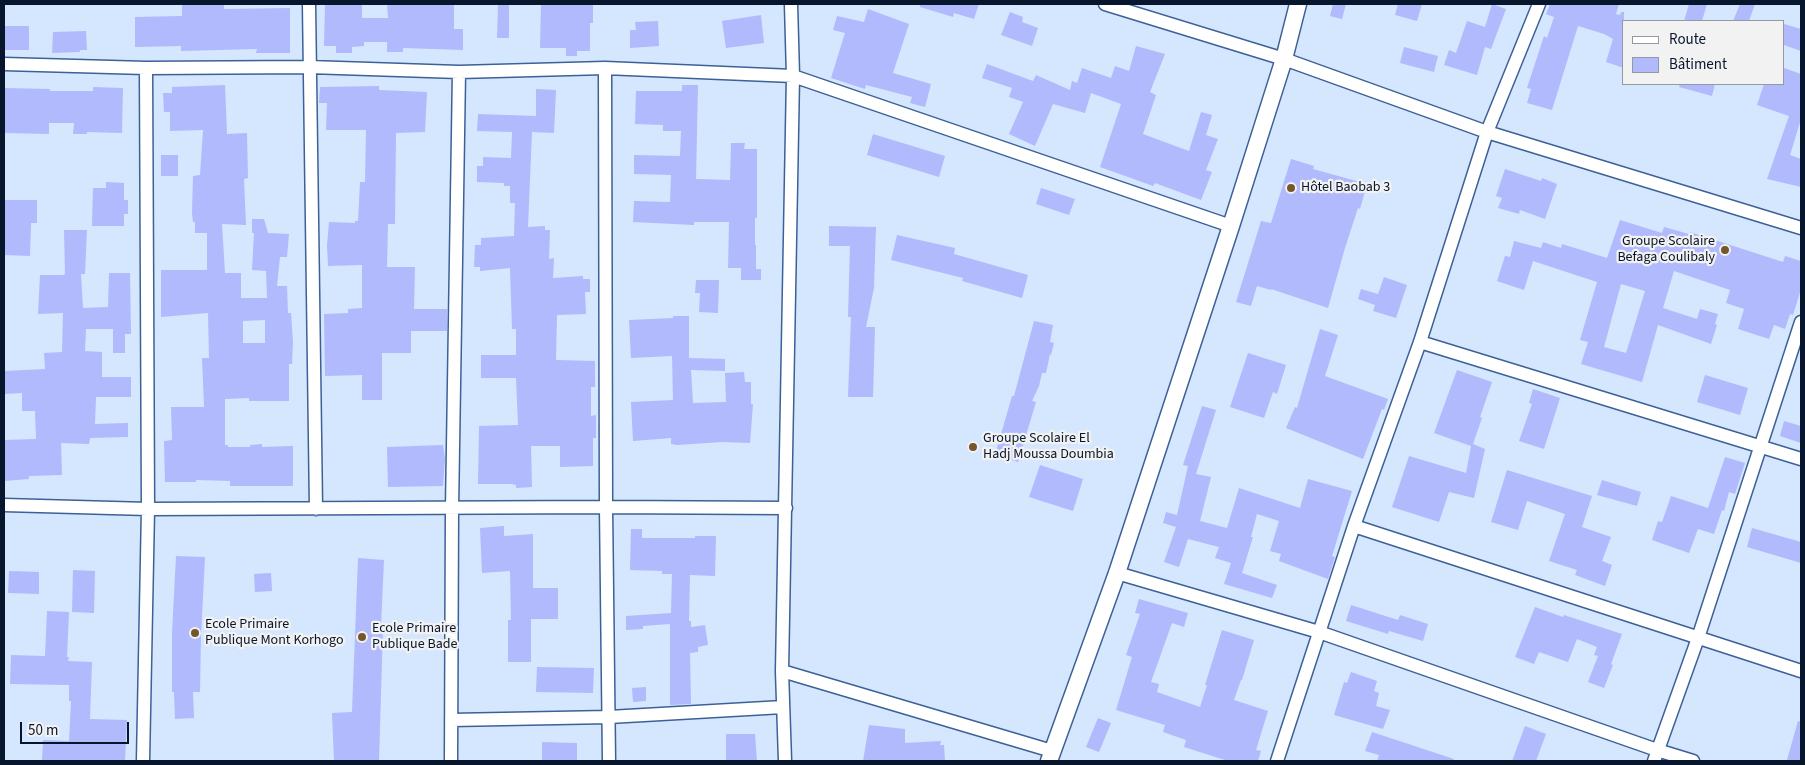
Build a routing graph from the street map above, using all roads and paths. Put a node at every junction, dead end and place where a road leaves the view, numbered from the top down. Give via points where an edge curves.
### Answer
1 (309, 4) edge
2 (792, 4) edge
3 (1106, 4) edge
4 (1298, 4) edge
5 (1538, 4) edge
6 (1284, 59) junction
7 (4, 64) edge
8 (309, 67) junction
9 (146, 68) junction
10 (605, 68) junction
11 (459, 72) junction
12 (793, 76) junction
13 (1487, 132) junction
14 (1230, 226) junction
15 (1801, 228) edge
16 (1801, 322) edge
17 (1420, 342) junction
18 (1762, 447) junction
19 (1801, 459) edge
20 (4, 505) edge
21 (606, 507) junction
22 (452, 508) junction
23 (786, 508) junction
24 (148, 509) junction
25 (316, 509) junction
26 (1354, 526) junction
27 (1117, 572) junction
28 (1319, 632) junction
29 (1698, 638) junction
30 (1801, 670) edge
31 (782, 671) junction
32 (783, 707) junction
33 (609, 717) junction
34 (451, 720) junction
35 (1050, 756) edge
36 (1655, 756) edge
37 (144, 761) edge
38 (451, 761) edge
39 (609, 761) edge
40 (785, 761) edge
41 (1278, 761) edge
42 (1693, 761) edge

1 - 8 street
2 - 12 street
3 - 6 street
4 - 6 street
5 - 13 street
6 - 13 street
6 - 14 street
7 - 9 street
8 - 9 street
8 - 11 street
8 - 25 street
9 - 24 street
10 - 11 street
10 - 12 street
10 - 21 street
11 - 22 street
12 - 14 street
12 - 23 street
13 - 15 street
13 - 17 street
14 - 27 street
16 - 18 street
17 - 18 street
17 - 26 street
18 - 19 street
18 - 29 street
20 - 24 street
21 - 22 street
21 - 23 street
21 - 33 street
22 - 25 street
22 - 34 street
23 - 31 street
24 - 25 street
24 - 37 street
26 - 28 street
26 - 29 street
27 - 28 street
27 - 35 street
28 - 36 street
28 - 41 street
29 - 30 street
29 - 36 street
31 - 32 street
31 - 35 street
32 - 33 street
32 - 40 street
33 - 34 street
33 - 39 street
34 - 38 street
36 - 42 street

